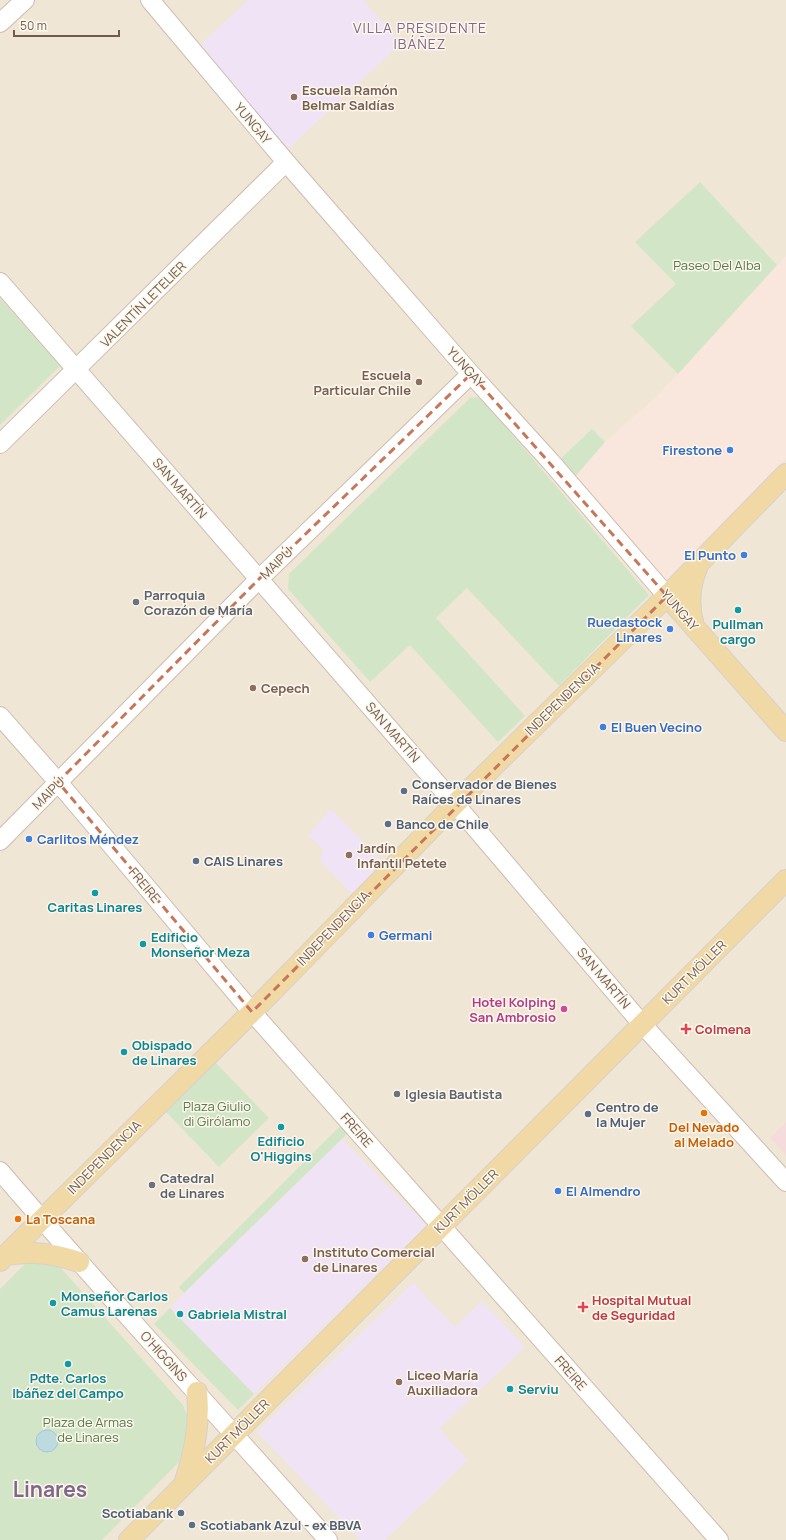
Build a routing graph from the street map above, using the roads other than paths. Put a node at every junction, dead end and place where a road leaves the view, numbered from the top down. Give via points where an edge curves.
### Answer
1 (25, 0) edge
2 (150, 0) edge
3 (0, 23) edge
4 (286, 162) junction
5 (0, 282) edge
6 (76, 370) junction
7 (471, 374) junction
8 (0, 444) edge
9 (786, 474) edge
10 (701, 561) junction
11 (259, 579) junction
12 (667, 596) junction
13 (694, 626) junction
14 (0, 716) edge
15 (786, 731) edge
16 (58, 782) junction
17 (455, 804) junction
18 (0, 841) edge
19 (786, 880) edge
20 (252, 1012) junction
21 (642, 1024) junction
22 (0, 1171) edge
23 (786, 1182) edge
24 (41, 1219) junction
25 (441, 1226) junction
26 (3, 1258) edge
27 (79, 1262) junction
28 (197, 1392) junction
29 (235, 1434) junction
30 (184, 1485) junction
31 (129, 1540) edge
32 (328, 1540) edge
33 (719, 1540) edge

1 - 3 main road
2 - 4 main road, YUNGAY
4 - 6 main road, VALENTÍN LETELIER
4 - 7 main road, YUNGAY
5 - 6 main road, SAN MARTÍN
6 - 8 main road, VALENTÍN LETELIER
6 - 11 main road, SAN MARTÍN
7 - 11 main road, MAIPÚ
7 - 12 main road, YUNGAY
9 - 10 main road, INDEPENDENCIA
10 - 12 main road, INDEPENDENCIA
10 - 13 main road via 690,597
11 - 16 main road, MAIPÚ
11 - 17 main road, SAN MARTÍN
12 - 13 main road, YUNGAY
12 - 17 main road, INDEPENDENCIA
13 - 15 main road, YUNGAY
14 - 16 main road, FREIRE
16 - 18 main road, MAIPÚ
16 - 20 main road, FREIRE
17 - 20 main road, INDEPENDENCIA
17 - 21 main road, SAN MARTÍN
19 - 21 main road, KURT MÖLLER
20 - 24 main road, INDEPENDENCIA
20 - 25 main road, FREIRE
21 - 23 main road, SAN MARTÍN
21 - 25 main road, KURT MÖLLER
22 - 24 main road, O'HIGGINS
24 - 26 main road, INDEPENDENCIA
24 - 27 main road, O'HIGGINS
25 - 29 main road, KURT MÖLLER
25 - 33 main road, FREIRE
26 - 27 main road via 24,1252 43,1253
27 - 28 main road, O'HIGGINS
28 - 29 main road, O'HIGGINS
28 - 30 main road via 197,1435
29 - 30 main road, KURT MÖLLER
29 - 32 main road, O'HIGGINS
30 - 31 main road, KURT MÖLLER

